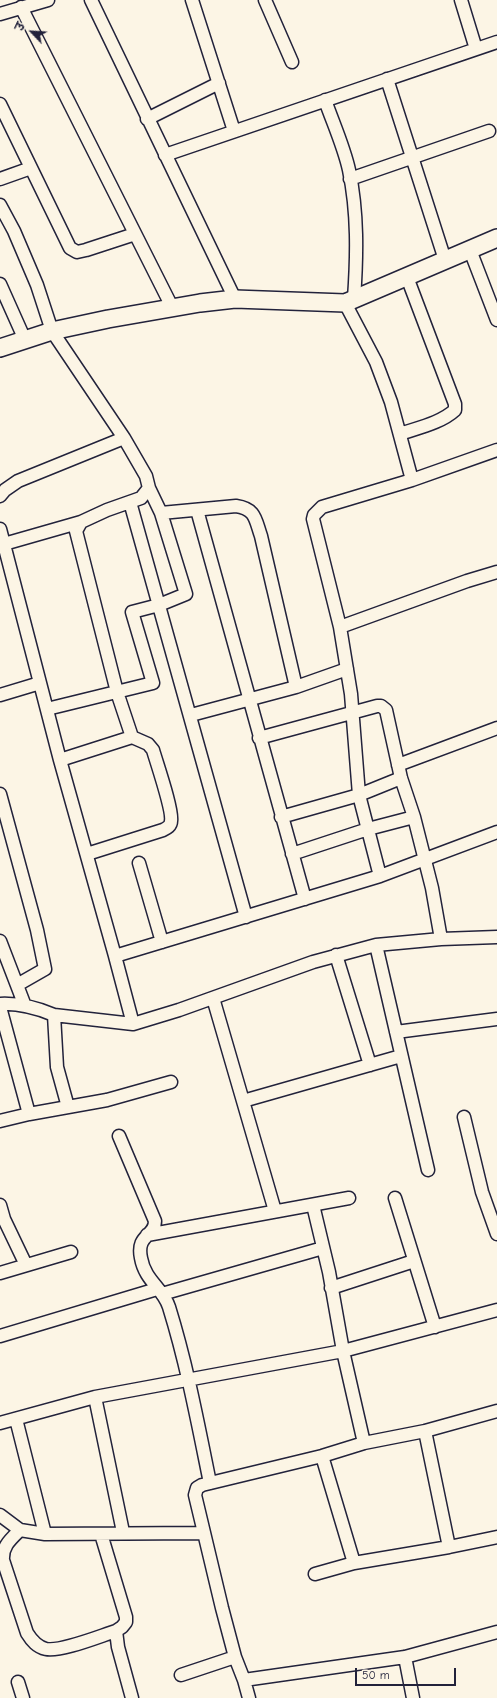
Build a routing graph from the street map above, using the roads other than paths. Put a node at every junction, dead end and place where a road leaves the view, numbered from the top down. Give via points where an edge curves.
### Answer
1 (48, 0) edge
2 (91, 0) edge
3 (192, 0) edge
4 (265, 0) edge
5 (461, 0) edge
6 (22, 7) junction
7 (0, 14) edge
8 (497, 42) edge
9 (476, 49) junction
10 (292, 62) dead end
11 (387, 79) junction
12 (219, 83) junction
13 (325, 100) junction
14 (0, 104) edge
15 (147, 119) junction
16 (234, 131) junction
17 (489, 131) dead end
18 (165, 155) junction
19 (412, 158) junction
20 (31, 168) junction
21 (350, 179) junction
22 (0, 180) edge
23 (0, 205) edge
24 (135, 234) junction
25 (497, 238) edge
26 (470, 250) junction
27 (445, 260) junction
28 (407, 277) junction
29 (0, 284) edge
30 (235, 300) junction
31 (349, 301) junction
32 (172, 307) junction
33 (497, 320) edge
34 (52, 331) junction
35 (25, 340) junction
36 (0, 348) edge
37 (400, 434) junction
38 (124, 438) junction
39 (497, 450) edge
40 (412, 480) junction
41 (149, 488) junction
42 (0, 496) edge
43 (130, 502) junction
44 (197, 510) junction
45 (161, 513) junction
46 (81, 522) junction
47 (0, 529) edge
48 (4, 544) junction
49 (497, 572) edge
50 (159, 605) junction
51 (340, 627) junction
52 (347, 669) junction
53 (40, 683) junction
54 (296, 687) junction
55 (117, 692) junction
56 (0, 695) edge
57 (248, 700) junction
58 (47, 709) junction
59 (352, 712) junction
60 (191, 715) junction
61 (497, 728) edge
62 (132, 737) junction
63 (259, 738) junction
64 (60, 760) junction
65 (398, 765) junction
66 (401, 778) junction
67 (0, 794) edge
68 (359, 795) junction
69 (281, 817) junction
70 (414, 817) junction
71 (368, 830) junction
72 (497, 832) edge
73 (86, 854) junction
74 (292, 854) junction
75 (425, 860) junction
76 (139, 863) dead end
77 (380, 876) junction
78 (304, 899) junction
79 (246, 917) junction
80 (497, 937) edge
81 (440, 939) junction
82 (0, 941) edge
83 (162, 942) junction
84 (376, 945) junction
85 (115, 956) junction
86 (336, 956) junction
87 (17, 986) junction
88 (213, 998) junction
89 (0, 1006) edge
90 (25, 1006) junction
91 (54, 1015) junction
92 (497, 1019) edge
93 (133, 1024) junction
94 (396, 1032) junction
95 (401, 1056) junction
96 (370, 1065) junction
97 (171, 1082) dead end
98 (243, 1101) junction
99 (68, 1107) junction
100 (29, 1114) junction
101 (464, 1117) dead end
102 (0, 1121) edge
103 (119, 1136) dead end
104 (428, 1170) dead end
105 (349, 1198) dead end
106 (395, 1198) dead end
107 (0, 1205) edge
108 (313, 1205) junction
109 (276, 1212) junction
110 (2, 1220) edge
111 (497, 1234) edge
112 (147, 1235) junction
113 (323, 1248) junction
114 (71, 1252) dead end
115 (414, 1261) junction
116 (26, 1265) junction
117 (0, 1273) edge
118 (331, 1288) junction
119 (160, 1292) junction
120 (497, 1310) edge
121 (435, 1327) junction
122 (0, 1336) edge
123 (342, 1351) junction
124 (189, 1378) junction
125 (95, 1397) junction
126 (497, 1411) edge
127 (16, 1419) junction
128 (0, 1423) edge
129 (425, 1431) junction
130 (364, 1443) junction
131 (322, 1456) junction
132 (210, 1483) junction
133 (0, 1515) edge
134 (20, 1530) junction
135 (123, 1532) junction
136 (203, 1533) junction
137 (45, 1534) junction
138 (100, 1534) junction
139 (497, 1537) edge
140 (449, 1547) junction
141 (354, 1562) junction
142 (315, 1574) dead end
143 (116, 1631) junction
144 (497, 1632) edge
145 (235, 1657) junction
146 (405, 1657) junction
147 (181, 1675) dead end
148 (244, 1680) junction
149 (18, 1682) dead end
150 (23, 1698) edge
151 (132, 1698) edge
152 (248, 1698) edge
153 (413, 1698) edge

1 - 6 street
2 - 15 street
3 - 12 street
4 - 10 street
5 - 9 street
6 - 7 street
6 - 24 street
8 - 9 street
9 - 11 street
11 - 13 street
11 - 19 street
12 - 15 street
12 - 16 street
13 - 16 street
13 - 21 street
14 - 20 street
15 - 18 street
16 - 18 street
17 - 19 street
18 - 30 street
19 - 21 street
19 - 27 street
20 - 22 street
20 - 24 street via 70,248 77,252
21 - 31 street via 357,255
23 - 34 street via 37,285
24 - 32 street
25 - 26 street
26 - 27 street
26 - 33 street
27 - 28 street
28 - 31 street
28 - 37 street via 455,404 455,410 429,424
29 - 35 street
30 - 31 street
30 - 32 street
31 - 37 street via 376,362
32 - 34 street
34 - 35 street
34 - 38 street
35 - 36 street
37 - 40 street
38 - 41 street via 146,476
38 - 42 street via 18,480
39 - 40 street
40 - 51 street via 322,507 314,515
41 - 43 street via 141,498
41 - 45 street
43 - 46 street
43 - 50 street
44 - 45 street
44 - 54 street via 236,506 247,507 252,512 261,536
44 - 57 street
45 - 50 street via 186,594
46 - 48 street
46 - 55 street via 76,531 78,542
47 - 48 street
48 - 53 street
49 - 51 street
50 - 55 street via 132,612 153,683
50 - 60 street
51 - 52 street
52 - 54 street
52 - 59 street
53 - 56 street
53 - 58 street
54 - 57 street
55 - 58 street
55 - 62 street
57 - 60 street
57 - 63 street
58 - 64 street
59 - 63 street
59 - 65 street via 377,706 386,710
59 - 68 street
60 - 79 street
61 - 65 street
62 - 64 street
62 - 73 street via 148,744 153,750 170,808 171,823 163,830
63 - 69 street
64 - 73 street
65 - 66 street
66 - 68 street
66 - 70 street
67 - 87 street via 45,969
68 - 69 street
68 - 71 street
69 - 74 street
70 - 71 street
70 - 75 street
71 - 74 street
71 - 77 street
72 - 75 street
73 - 85 street
74 - 78 street
75 - 77 street
75 - 81 street
76 - 83 street
77 - 78 street
78 - 79 street
79 - 83 street
80 - 81 street
81 - 84 street
82 - 87 street
83 - 85 street
84 - 86 street
84 - 94 street
85 - 93 street
86 - 88 street
86 - 96 street
87 - 90 street
88 - 93 street
88 - 98 street
89 - 90 street
89 - 100 street
90 - 91 street
91 - 93 street
91 - 99 street via 57,1067
92 - 94 street
94 - 95 street
95 - 96 street
95 - 104 street
96 - 98 street
97 - 99 street via 108,1100
98 - 109 street
99 - 100 street
100 - 102 street
101 - 111 street via 482,1192
103 - 112 street via 155,1221 154,1227
105 - 108 street
106 - 115 street
107 - 110 street
108 - 109 street
108 - 113 street
109 - 112 street
110 - 116 street
112 - 119 street via 141,1242 140,1258 148,1278
113 - 118 street
113 - 119 street
114 - 116 street
115 - 118 street
115 - 121 street
116 - 117 street
118 - 123 street
119 - 122 street
119 - 124 street via 170,1309
120 - 121 street
121 - 123 street
123 - 124 street
123 - 130 street
124 - 125 street
124 - 132 street
125 - 127 street
125 - 135 street
126 - 129 street
127 - 128 street
127 - 137 street
129 - 130 street
129 - 140 street
130 - 131 street
131 - 132 street
131 - 141 street
132 - 136 street via 198,1486 195,1491
133 - 134 street
134 - 137 street
134 - 143 street via 6,1545 2,1560 27,1633 34,1643 53,1650
135 - 136 street
135 - 138 street
136 - 145 street
137 - 138 street
138 - 143 street via 125,1613 126,1622
139 - 140 street
140 - 141 street
141 - 142 street
143 - 151 street
144 - 146 street
145 - 147 street
145 - 148 street
146 - 148 street
146 - 153 street
148 - 152 street
149 - 150 street

